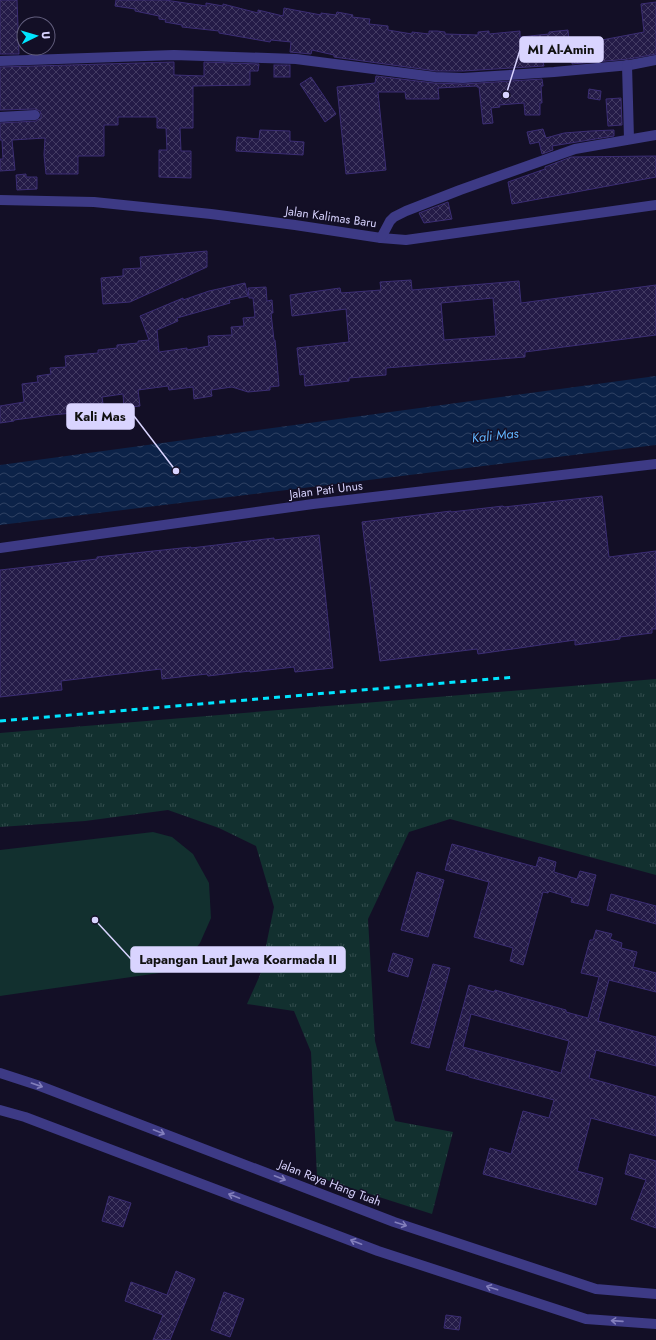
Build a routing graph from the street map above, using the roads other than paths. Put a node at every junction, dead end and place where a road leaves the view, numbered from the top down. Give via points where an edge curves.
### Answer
1 (656, 60) edge
2 (0, 61) edge
3 (627, 65) junction
4 (35, 115) dead end
5 (0, 117) edge
6 (656, 135) edge
7 (629, 139) junction
8 (0, 200) edge
9 (656, 205) edge
10 (381, 238) junction
11 (656, 464) edge
12 (0, 548) edge
13 (0, 1073) edge
14 (0, 1110) edge
15 (656, 1294) edge
16 (656, 1324) edge

1 - 3 street
2 - 3 street via 174,55 296,59 435,77 463,78
3 - 7 street
4 - 5 street
6 - 7 street
7 - 10 street via 575,149 406,211 392,219
8 - 10 street, Jalan Kalimas Baru via 100,202 211,214
9 - 10 street, Jalan Kalimas Baru via 414,240
11 - 12 street, Jalan Pati Unus via 313,504
13 -> 15 street, Jalan Raya Hang Tuah via 394,1222 596,1289
16 -> 14 street via 579,1317 378,1251

